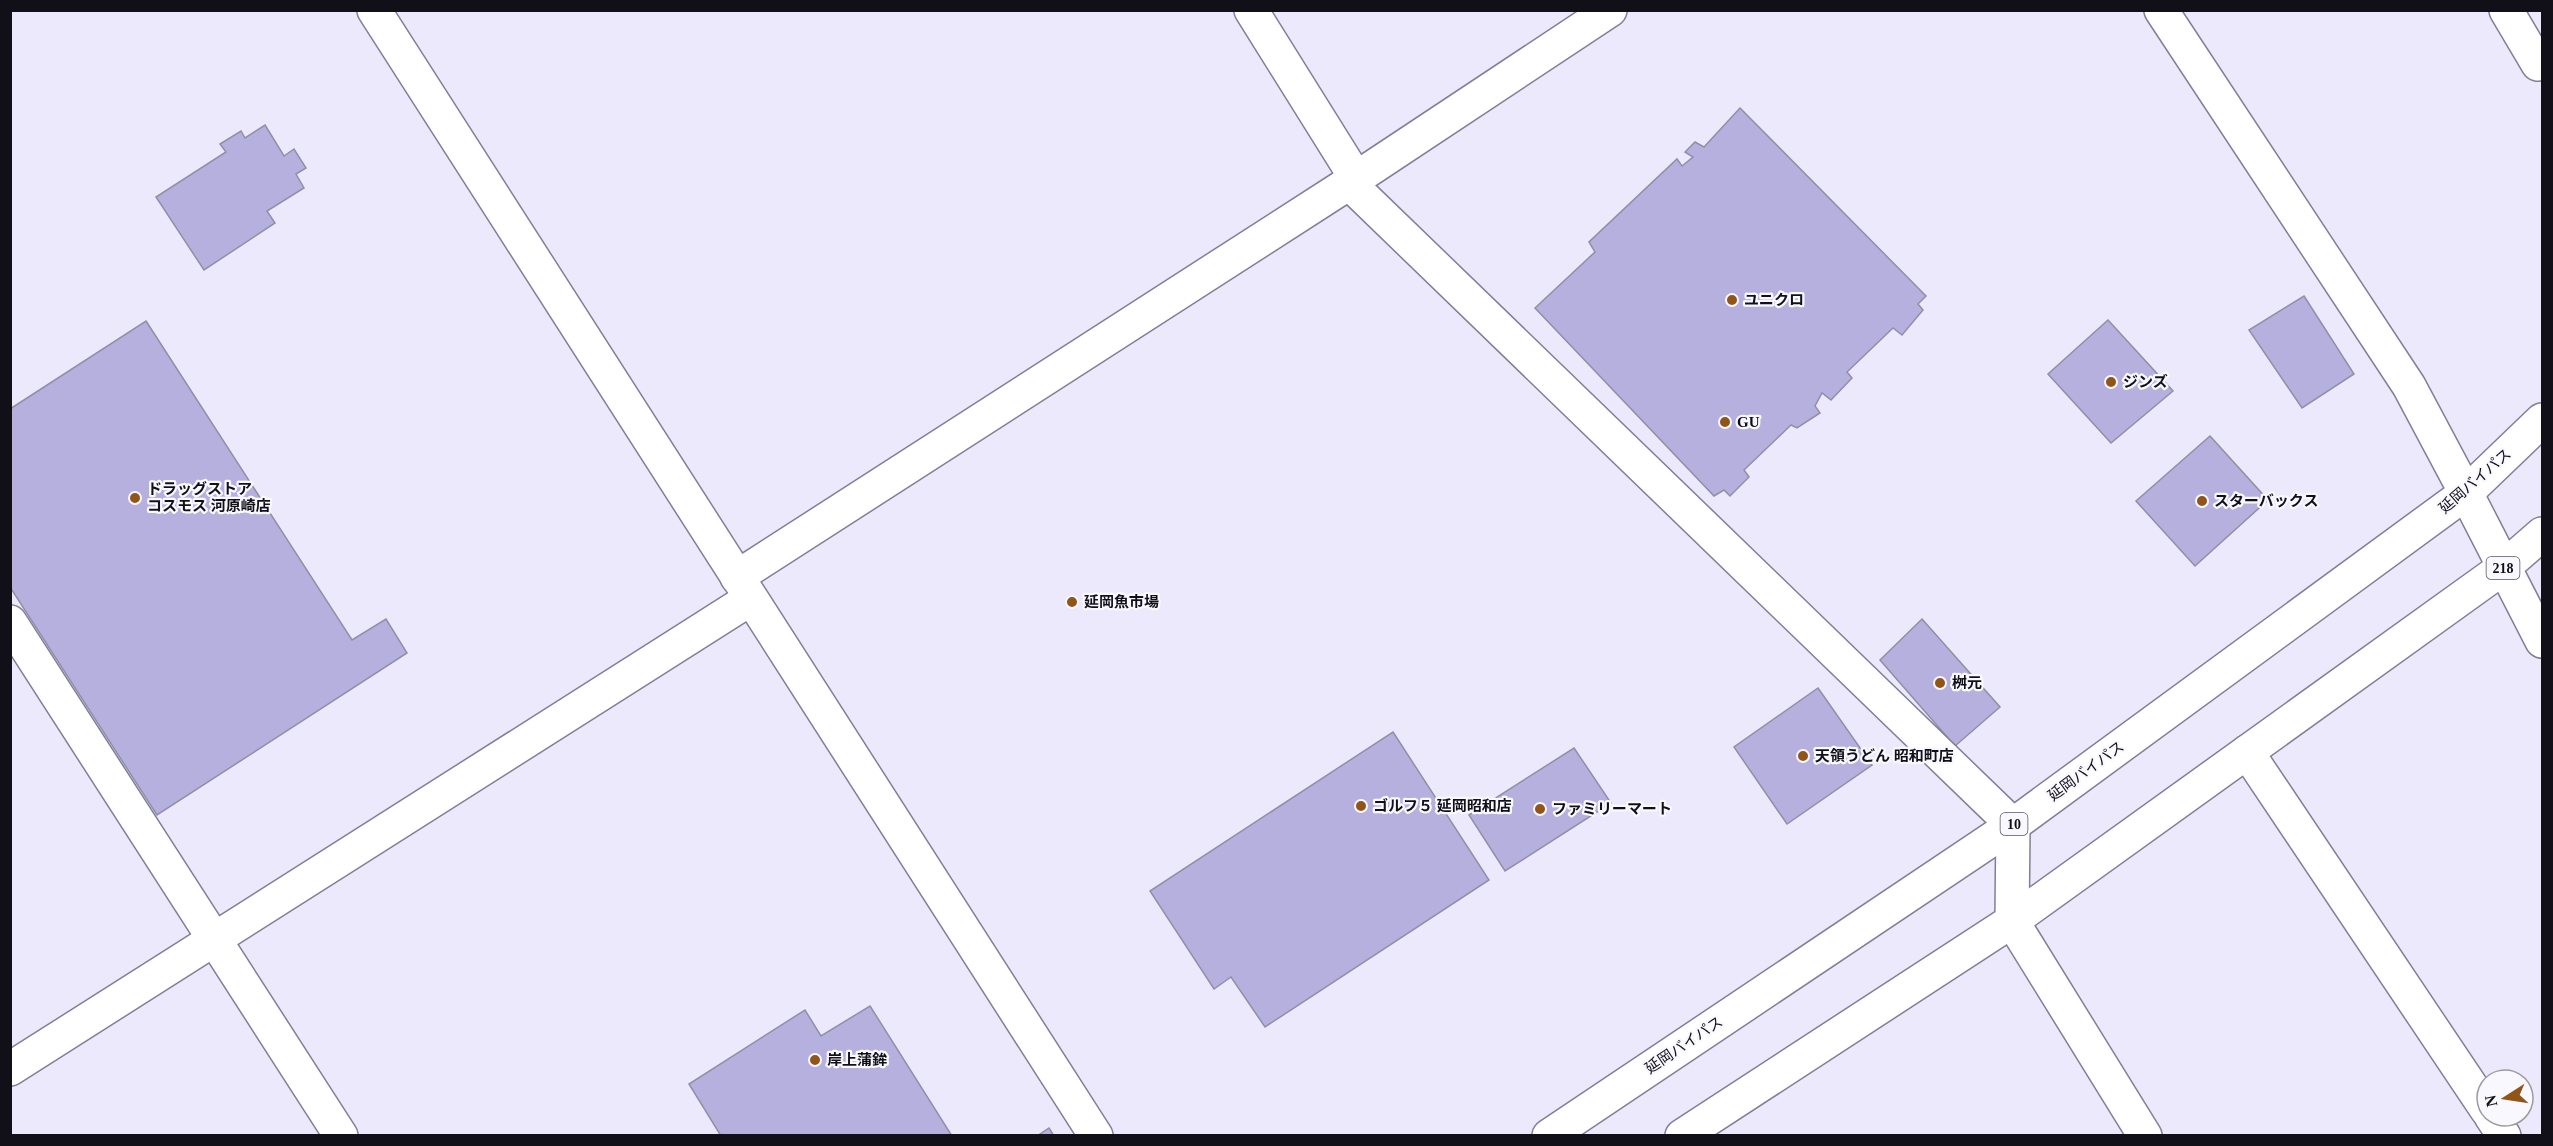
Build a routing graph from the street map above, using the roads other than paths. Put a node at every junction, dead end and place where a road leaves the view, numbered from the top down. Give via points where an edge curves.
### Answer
1 (374, 10) edge
2 (1251, 10) edge
3 (1610, 10) edge
4 (2161, 10) edge
5 (2506, 10) edge
6 (2542, 61) edge
7 (1353, 181) junction
8 (2542, 420) edge
9 (2466, 493) junction
10 (2536, 540) edge
11 (2503, 568) junction
12 (744, 588) junction
13 (10, 622) edge
14 (2542, 641) edge
15 (2247, 752) junction
16 (2013, 825) junction
17 (2012, 921) junction
18 (214, 940) junction
19 (10, 1069) edge
20 (2475, 1092) edge
21 (341, 1136) edge
22 (1096, 1136) edge
23 (1549, 1136) edge
24 (1682, 1136) edge
25 (2145, 1136) edge

1 - 12 main road
2 - 7 main road
3 - 7 main road
4 - 9 main road via 2409,386
5 - 6 main road via 2538,64
7 - 12 main road
7 - 16 main road
8 - 9 main road, 延岡バイパス / 10
9 - 11 main road, 218
9 - 16 main road, 延岡バイパス / 10
10 - 11 main road
11 - 14 main road, 218
11 - 15 main road
12 - 18 main road
12 - 22 main road
13 - 18 main road
15 - 17 main road
15 - 20 main road
16 - 17 main road
16 - 23 main road, 延岡バイパス / 10
17 - 24 main road
17 - 25 main road
18 - 19 main road
18 - 21 main road

